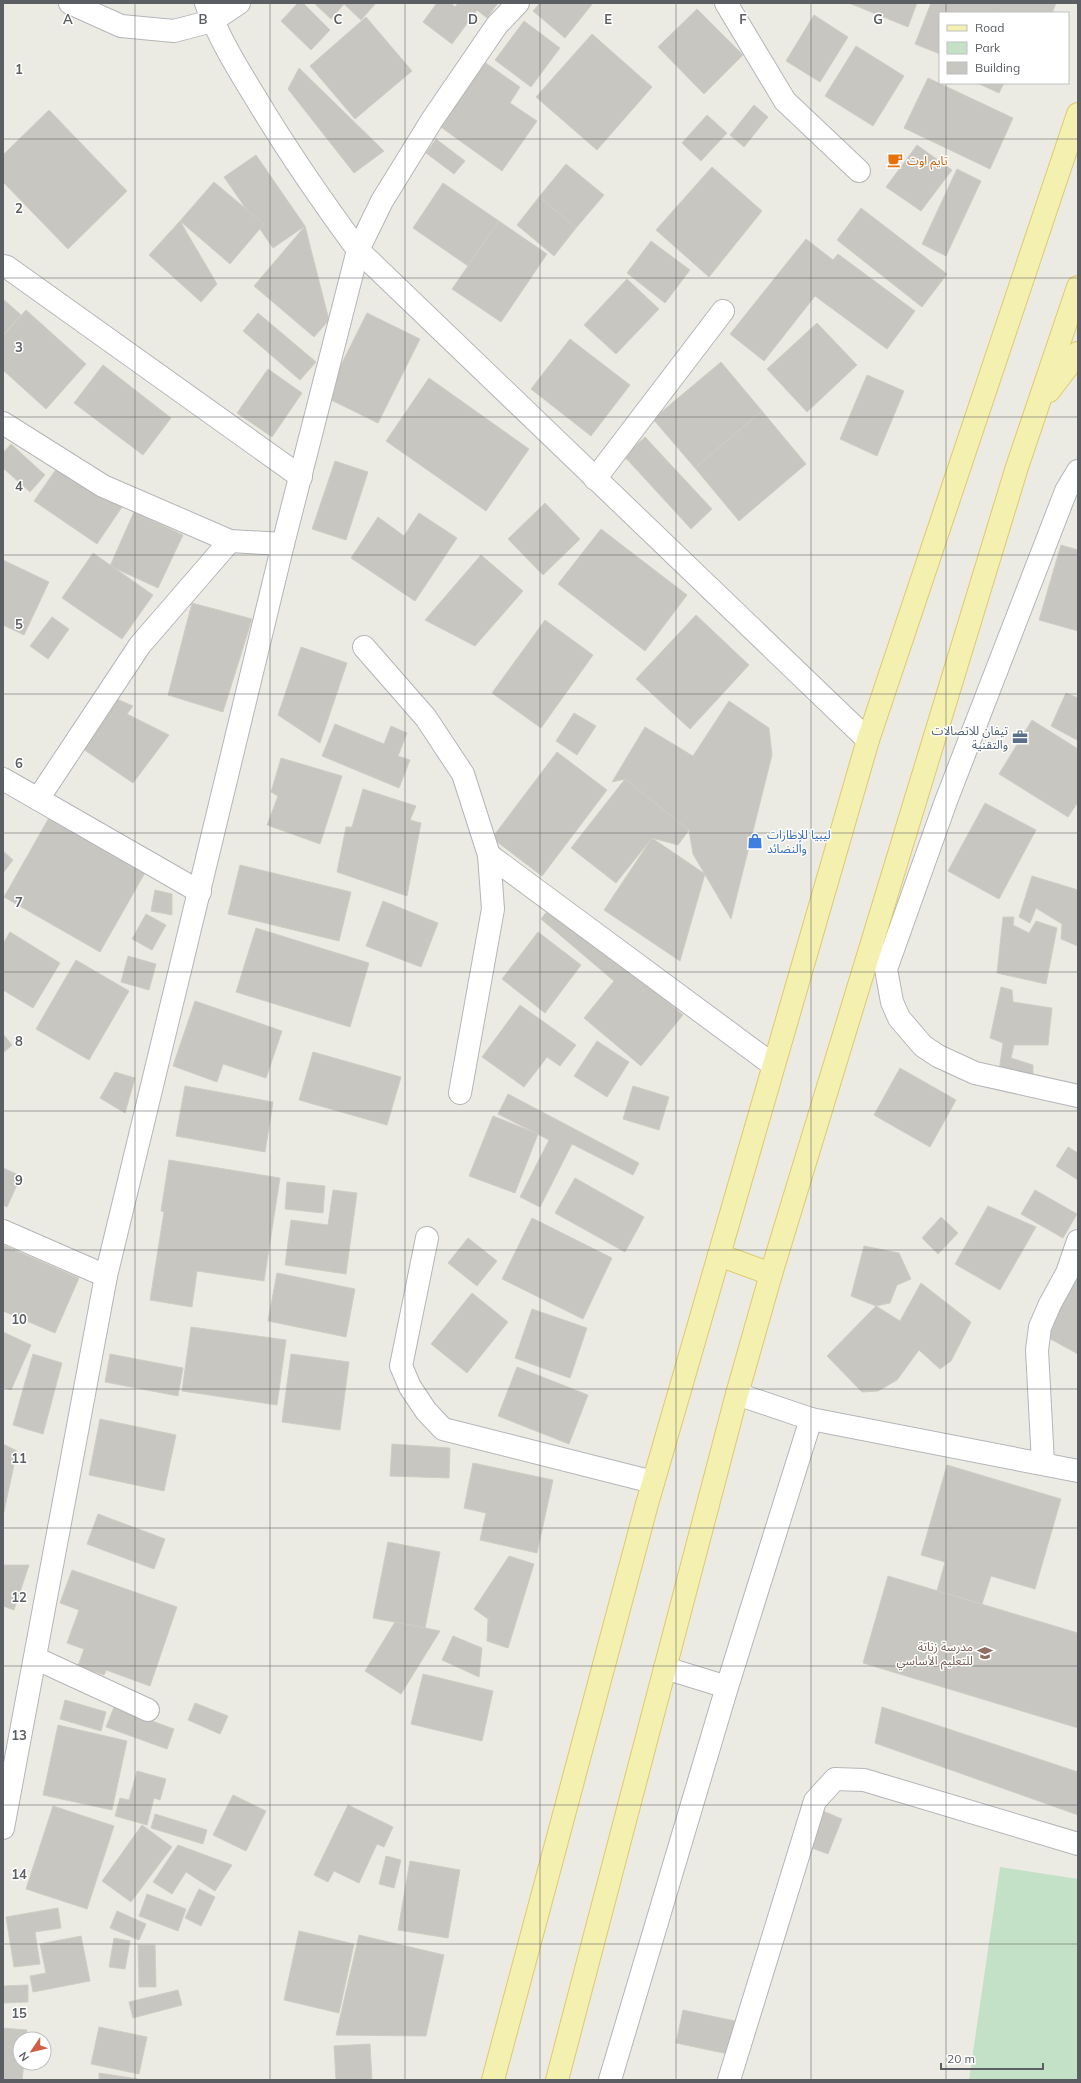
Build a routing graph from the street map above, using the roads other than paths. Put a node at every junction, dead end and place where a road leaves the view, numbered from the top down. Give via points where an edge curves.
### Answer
1 (70, 3) edge
2 (239, 3) edge
3 (518, 3) edge
4 (726, 3) edge
5 (209, 12) edge
6 (1078, 114) edge
7 (859, 171) dead end
8 (358, 250) junction
9 (3, 266) edge
10 (1078, 288) edge
11 (723, 311) dead end
12 (1078, 353) edge
13 (1038, 405) junction
14 (3, 423) edge
15 (1078, 471) edge
16 (301, 476) junction
17 (595, 479) junction
18 (230, 541) junction
19 (283, 544) junction
20 (364, 647) dead end
21 (868, 740) junction
22 (3, 779) edge
23 (38, 799) junction
24 (489, 855) junction
25 (200, 892) junction
26 (773, 1065) junction
27 (460, 1092) dead end
28 (1078, 1096) edge
29 (3, 1231) edge
30 (428, 1238) dead end
31 (1078, 1241) edge
32 (719, 1255) junction
33 (771, 1274) junction
34 (106, 1276) junction
35 (737, 1394) junction
36 (811, 1419) junction
37 (1043, 1463) junction
38 (1078, 1471) edge
39 (653, 1482) junction
40 (35, 1658) junction
41 (665, 1668) junction
42 (727, 1687) junction
43 (148, 1710) dead end
44 (3, 1828) edge
45 (1078, 1844) edge
46 (493, 2080) edge
47 (557, 2080) edge
48 (610, 2080) edge
49 (729, 2080) edge

1 - 5 street via 121,26 174,31
2 - 5 street
3 - 8 street via 497,25 432,120 382,201
4 - 7 street via 785,101
5 - 8 street via 281,141
6 - 21 main road
8 - 16 street
8 - 17 street
9 - 16 street via 14,271
10 - 13 main road
11 - 17 street
12 - 13 main road
13 - 33 main road
14 - 18 street via 104,486
15 - 28 street via 1066,491 952,786 886,969 892,1002 900,1018 922,1046 975,1073
16 - 19 street
17 - 21 street
18 - 19 street
18 - 23 street via 140,645
19 - 25 street
20 - 24 street via 426,718 463,774
21 - 26 main road
22 - 23 street
23 - 25 street
24 - 26 street
24 - 27 street via 494,909
25 - 34 street
26 - 32 main road
29 - 34 street
30 - 39 street via 402,1366 410,1387 426,1411 443,1429
31 - 37 street via 1067,1273 1040,1327 1037,1381
32 - 33 main road
32 - 39 main road
33 - 35 main road
34 - 40 street
35 - 36 street
35 - 41 main road
36 - 37 street
36 - 42 street
37 - 38 street
39 - 46 main road
40 - 43 street
40 - 44 street
41 - 42 street
41 - 47 main road
42 - 48 street
45 - 49 street via 864,1780 835,1779 814,1801

